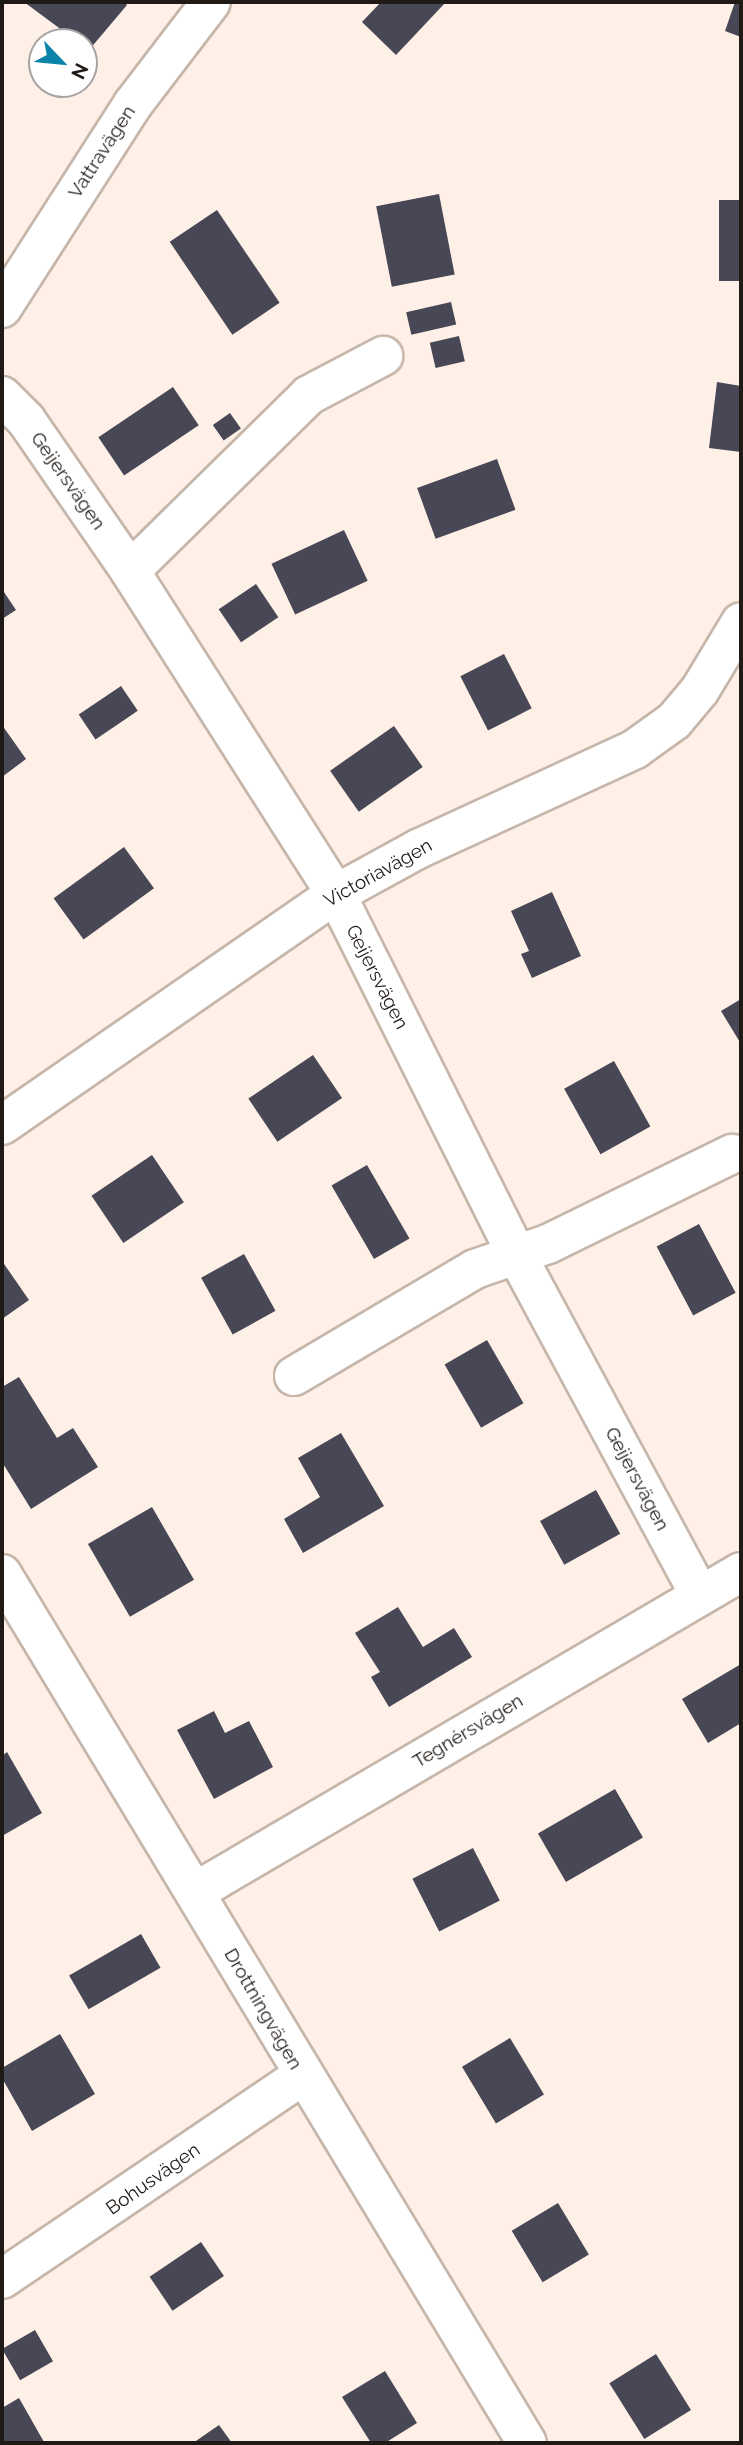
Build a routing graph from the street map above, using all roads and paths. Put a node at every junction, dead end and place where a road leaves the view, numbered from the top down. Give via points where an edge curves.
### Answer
1 (211, 2) edge
2 (2, 308) edge
3 (383, 356) dead end
4 (2, 396) edge
5 (130, 571) junction
6 (741, 622) edge
7 (336, 894) junction
8 (2, 1125) edge
9 (732, 1154) dead end
10 (515, 1252) junction
11 (293, 1376) dead end
12 (741, 1572) edge
13 (2, 1574) edge
14 (699, 1594) junction
15 (195, 1892) junction
16 (302, 2076) junction
17 (2, 2279) edge
18 (527, 2443) edge

1 - 2 street, Vattravägen via 133,104
3 - 5 street via 309,395
4 - 5 street, Geijersvägen via 26,420
5 - 7 street, Geijersvägen
6 - 7 street, Victoriavägen via 700,690 674,721 635,749 418,849
7 - 8 street, Victoriavägen
7 - 10 street, Geijersvägen
9 - 10 street via 548,1244
10 - 11 street via 475,1269
10 - 14 street, Geijersvägen
12 - 14 street, Tegnérsvägen
13 - 15 street, Drottningvägen
14 - 15 street, Tegnérsvägen
15 - 16 street, Drottningvägen
16 - 17 street, Bohusvägen
16 - 18 street, Drottningvägen

